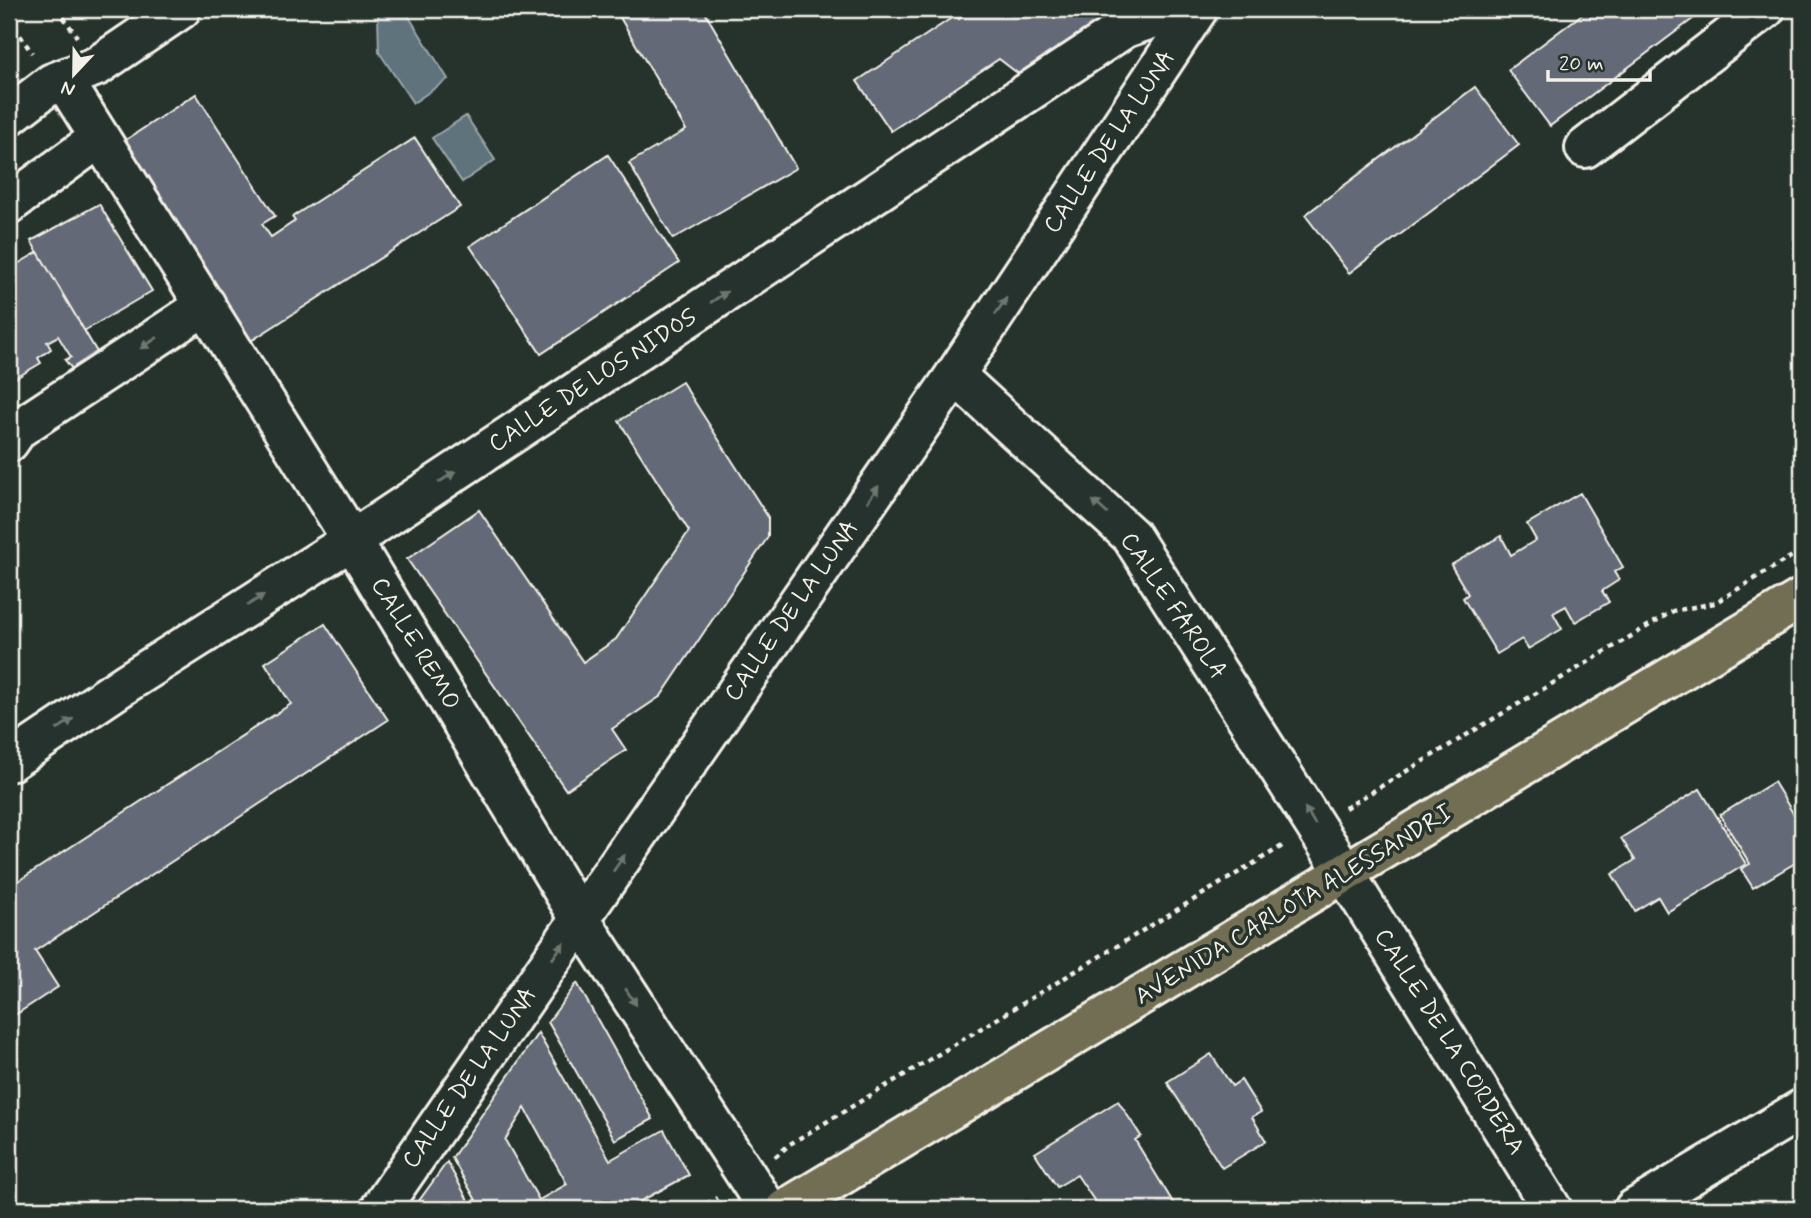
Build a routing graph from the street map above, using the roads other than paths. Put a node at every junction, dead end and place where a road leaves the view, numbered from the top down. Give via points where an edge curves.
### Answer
1 (181, 9) edge
2 (1181, 9) edge
3 (1198, 9) edge
4 (1765, 9) edge
5 (62, 79) junction
6 (9, 116) edge
7 (98, 139) junction
8 (1585, 148) dead end
9 (9, 204) edge
10 (206, 305) junction
11 (955, 375) junction
12 (9, 442) edge
13 (352, 540) junction
14 (1802, 598) edge
15 (9, 762) edge
16 (1345, 874) junction
17 (580, 919) junction
18 (1802, 1109) edge
19 (759, 1194) edge
20 (380, 1209) edge
21 (785, 1209) edge
22 (1552, 1209) edge
23 (1634, 1209) edge

1 - 5 street via 97,66
13 -> 2 street, CALLE DE LOS NIDOS via 1125,28
11 -> 3 street, CALLE DE LA LUNA
4 - 8 street
5 - 6 street
5 - 7 street, CALLE REMO
7 - 9 street
7 - 10 street, CALLE REMO
10 -> 12 street via 18,429
10 - 13 street, CALLE REMO
16 -> 11 street, CALLE FAROLA via 1131,536
17 -> 11 street, CALLE DE LA LUNA
15 -> 13 street, CALLE DE LOS NIDOS
13 - 17 street, CALLE REMO
14 - 16 main road, AVENIDA CARLOTA ALESSANDRI
16 - 21 main road, AVENIDA CARLOTA ALESSANDRI
16 - 22 street, CALLE DE LA CORDERA
17 -> 19 street, CALLE REMO
20 -> 17 street, CALLE DE LA LUNA
18 - 23 street

